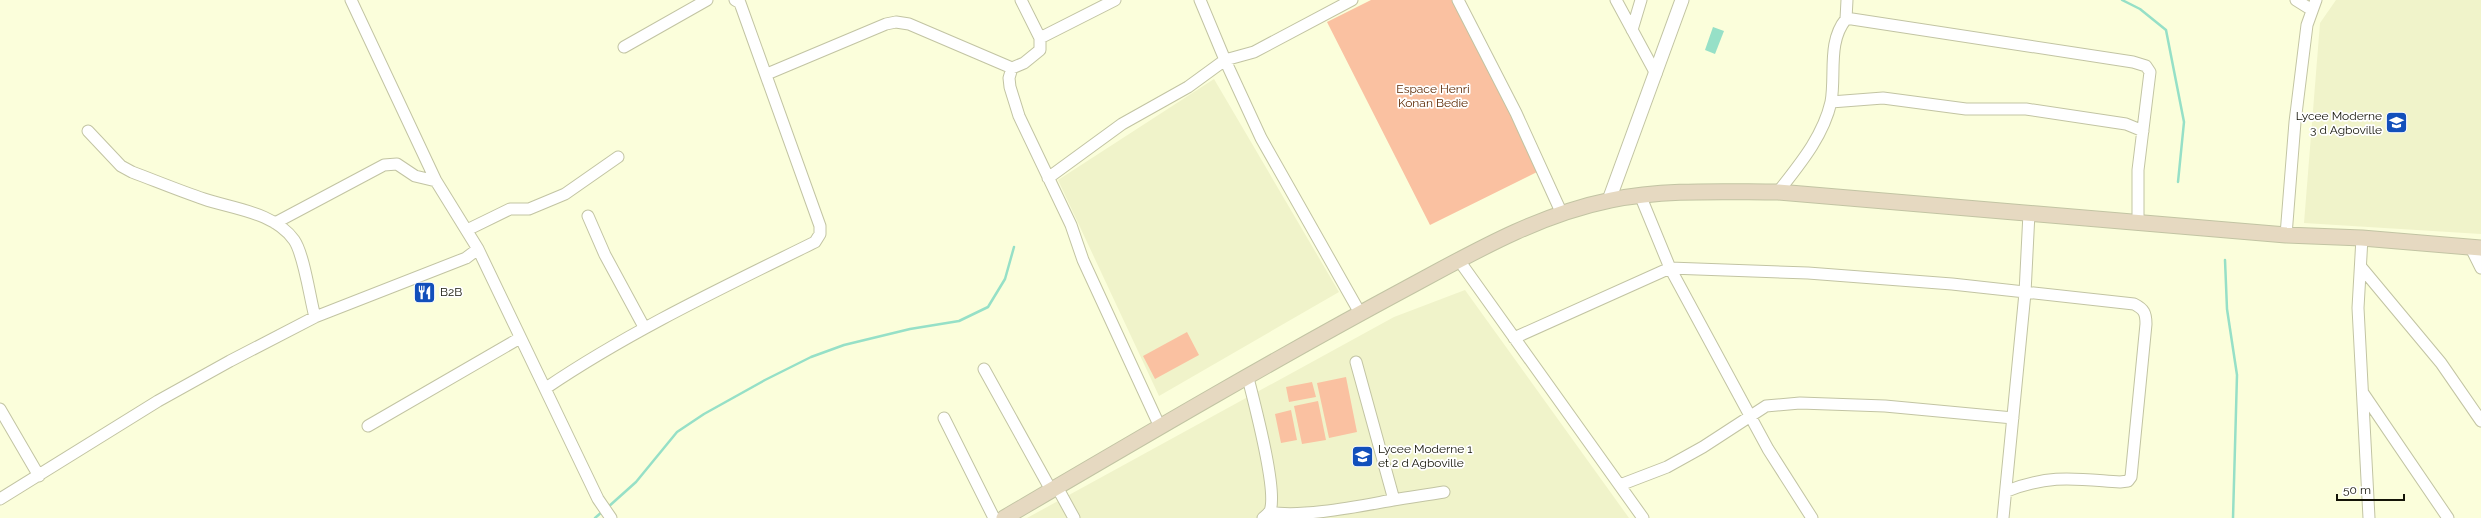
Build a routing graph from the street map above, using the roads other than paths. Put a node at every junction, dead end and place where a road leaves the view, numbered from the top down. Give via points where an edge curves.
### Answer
1 (351, 0) edge
2 (707, 0) edge
3 (735, 0) edge
4 (1021, 0) edge
5 (1115, 0) edge
6 (1200, 0) edge
7 (1352, 0) edge
8 (1458, 0) edge
9 (1616, 0) edge
10 (1640, 0) edge
11 (1682, 0) edge
12 (1847, 0) edge
13 (2296, 0) edge
14 (2314, 5) edge
15 (1846, 19) junction
16 (1632, 30) junction
17 (1040, 38) junction
18 (624, 47) dead end
19 (1225, 60) junction
20 (1012, 68) junction
21 (767, 74) junction
22 (1656, 74) junction
23 (1831, 102) junction
24 (88, 131) dead end
25 (2143, 131) junction
26 (618, 158) dead end
27 (1048, 178) junction
28 (436, 181) junction
29 (1778, 192) junction
30 (1640, 195) junction
31 (1610, 200) junction
32 (2029, 213) junction
33 (1562, 214) junction
34 (588, 216) dead end
35 (2138, 221) junction
36 (275, 223) junction
37 (467, 230) junction
38 (2286, 235) junction
39 (2362, 238) junction
40 (2475, 247) edge
41 (478, 249) junction
42 (1458, 259) junction
43 (2361, 267) junction
44 (1670, 268) junction
45 (2481, 268) edge
46 (2025, 293) junction
47 (1360, 313) junction
48 (315, 317) junction
49 (644, 327) junction
50 (520, 338) junction
51 (1514, 338) junction
52 (1356, 362) dead end
53 (984, 369) dead end
54 (1248, 378) junction
55 (546, 388) junction
56 (2363, 393) junction
57 (0, 409) edge
58 (1752, 416) junction
59 (944, 418) dead end
60 (2013, 418) junction
61 (2481, 421) edge
62 (368, 426) dead end
63 (1160, 427) junction
64 (39, 476) junction
65 (1620, 485) junction
66 (1054, 489) junction
67 (2007, 491) junction
68 (1444, 492) dead end
69 (0, 499) edge
70 (1394, 500) junction
71 (1266, 515) edge
72 (611, 518) edge
73 (994, 518) edge
74 (1004, 518) edge
75 (1074, 518) edge
76 (1643, 518) edge
77 (1812, 518) edge
78 (2004, 518) edge
79 (2369, 518) edge
80 (2448, 518) edge

1 - 28 street
2 - 18 street
3 - 21 street via 740,3
4 - 17 street
5 - 17 street
6 - 19 street
7 - 19 street via 1254,52
8 - 33 street via 1516,113
9 - 16 street
10 - 16 street
11 - 22 street
12 - 15 street
13 - 14 street
14 - 38 street via 2307,25 2295,122
15 - 23 street via 1837,36
15 - 25 street via 2134,62 2146,66 2150,72
16 - 22 street
17 - 20 street via 1040,50 1024,63
19 - 27 street via 1188,87 1122,124
19 - 47 street via 1262,138
20 - 21 street via 909,24 896,22
20 - 27 street via 1012,97
21 - 49 street via 820,226 820,234 815,242 689,307
22 - 31 street
23 - 25 street via 1884,98 1966,109 2026,109 2126,124
23 - 29 street via 1815,142
24 - 36 street via 121,166 132,172 205,199 238,207
25 - 35 street via 2138,170
26 - 37 street via 565,194 529,209 510,209
27 - 63 street
28 - 36 street via 415,176 397,164 384,165
28 - 37 street
29 - 30 main road
29 - 32 main road
30 - 31 main road
30 - 44 street
31 - 33 main road
32 - 35 main road
32 - 46 street
33 - 42 main road via 1510,233
34 - 49 street via 605,255
35 - 38 main road
36 - 48 street via 295,241
37 - 41 street
38 - 39 main road
39 - 40 main road
39 - 43 street
40 - 45 street
41 - 48 street via 466,258
41 - 50 street
42 - 47 main road
42 - 51 street
43 - 56 street via 2358,308
43 - 61 street via 2441,363
44 - 46 street via 1816,274 1952,284
44 - 51 street
44 - 58 street
46 - 60 street
46 - 67 street via 2134,304 2142,308 2146,314 2146,324 2131,477 2128,481 2058,478 2038,481
47 - 54 main road
48 - 64 street via 158,401
49 - 55 street
50 - 55 street
50 - 62 street
51 - 65 street
52 - 70 street
53 - 66 street
54 - 63 main road
54 - 71 street via 1264,440 1271,501
55 - 72 street via 598,499
56 - 79 street
56 - 80 street
57 - 64 street
58 - 60 street via 1766,406 1800,403 1885,406
58 - 65 street via 1667,467
58 - 77 street via 1768,449
59 - 73 street
60 - 67 street
63 - 66 main road
64 - 69 street
65 - 76 street
66 - 74 main road
66 - 75 street
67 - 78 street
68 - 70 street
70 - 71 street via 1335,512

